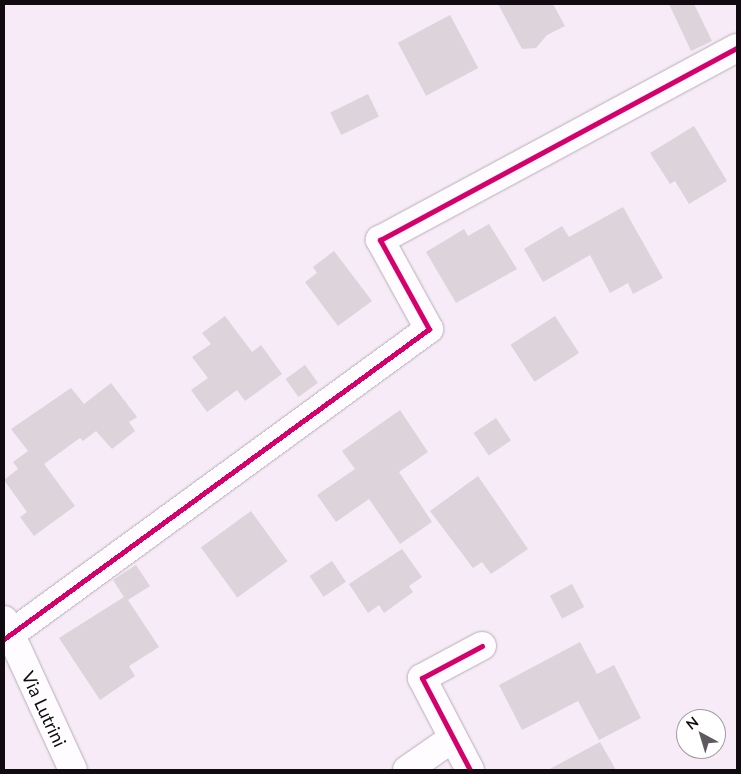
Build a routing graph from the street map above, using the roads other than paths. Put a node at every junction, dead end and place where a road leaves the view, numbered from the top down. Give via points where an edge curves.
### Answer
1 (737, 48) edge
2 (6, 631) edge
3 (482, 646) dead end
4 (453, 738) junction
5 (73, 770) edge
6 (407, 770) edge
7 (470, 770) edge

1 - 2 street via 380,240 429,329
2 - 5 street, Via Lutrini
3 - 4 street via 422,678
4 - 6 street
4 - 7 street

